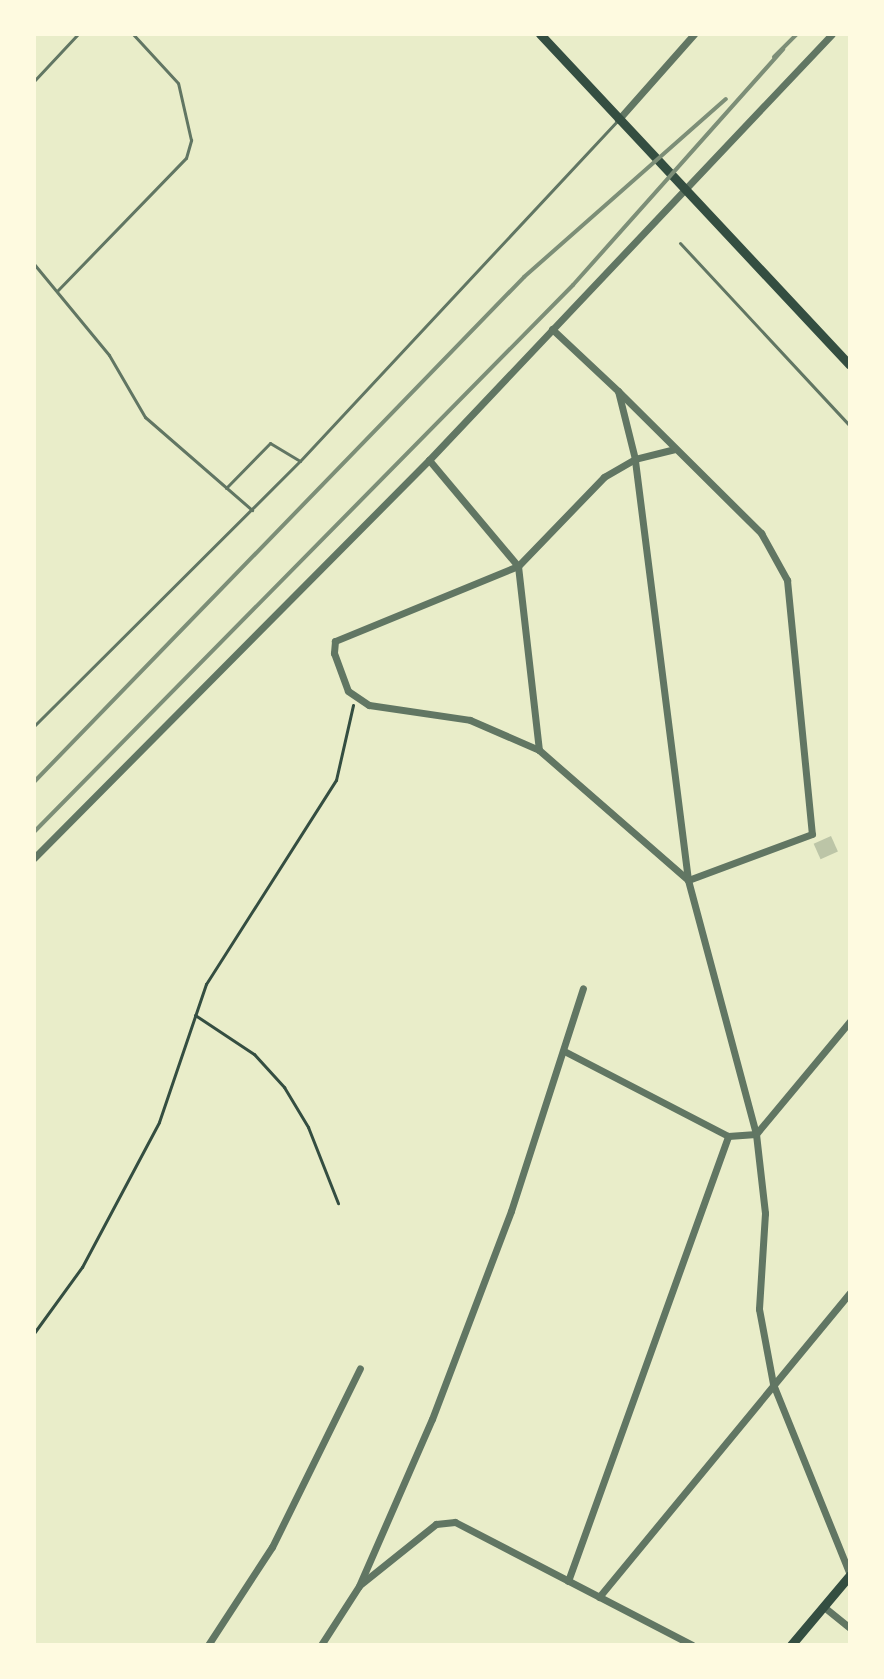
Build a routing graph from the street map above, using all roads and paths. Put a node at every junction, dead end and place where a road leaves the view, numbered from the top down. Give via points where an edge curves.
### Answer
1 (78, 34) edge
2 (133, 34) edge
3 (540, 34) edge
4 (694, 34) edge
5 (832, 34) edge
6 (34, 81) edge
7 (618, 120) junction
8 (685, 190) junction
9 (680, 243) dead end
10 (34, 264) edge
11 (57, 291) junction
12 (552, 329) junction
13 (849, 362) edge
14 (618, 391) junction
15 (850, 426) edge
16 (675, 449) junction
17 (635, 459) junction
18 (429, 460) junction
19 (300, 461) junction
20 (226, 488) junction
21 (252, 510) junction
22 (518, 566) junction
23 (354, 697) junction
24 (34, 726) edge
25 (539, 750) junction
26 (34, 858) edge
27 (688, 880) junction
28 (583, 988) dead end
29 (195, 1015) junction
30 (850, 1021) edge
31 (566, 1052) junction
32 (756, 1134) junction
33 (728, 1136) junction
34 (338, 1203) dead end
35 (850, 1293) edge
36 (34, 1333) edge
37 (360, 1368) dead end
38 (773, 1384) junction
39 (850, 1575) edge
40 (568, 1581) junction
41 (359, 1586) junction
42 (599, 1597) junction
43 (824, 1607) junction
44 (850, 1628) edge
45 (208, 1645) edge
46 (321, 1645) edge
47 (692, 1645) edge
48 (791, 1645) edge

1 - 6 lane
2 - 11 lane via 178,83 189,112 186,158
3 - 7 main road
4 - 7 street
5 - 8 street
7 - 8 main road
7 - 19 lane
8 - 12 street
8 - 13 main road
9 - 15 lane
10 - 11 lane
11 - 20 lane via 109,355 145,417
12 - 14 street
12 - 18 street
14 - 16 street
14 - 17 street
16 - 17 street
16 - 27 street via 778,555 792,609 814,826 807,840
17 - 22 street via 604,477
17 - 27 street
18 - 22 street
18 - 26 street
19 - 20 lane via 270,443
19 - 21 lane
20 - 21 lane
21 - 24 lane
22 - 23 street via 335,641 335,661
22 - 25 street
23 - 25 street via 387,709 470,720
23 - 29 path via 336,780 217,964
25 - 27 street
27 - 32 street
28 - 31 street
29 - 34 path via 254,1054 284,1087
29 - 36 path via 159,1122 82,1267
30 - 32 street
31 - 33 street
31 - 41 street via 432,1419
32 - 33 street
32 - 38 street via 765,1213 759,1309
33 - 40 street
35 - 38 street
37 - 45 street via 272,1547
38 - 39 street
38 - 42 street
39 - 43 main road
40 - 41 street via 444,1521
40 - 42 street
41 - 46 street
42 - 47 street
43 - 44 street
43 - 48 main road

